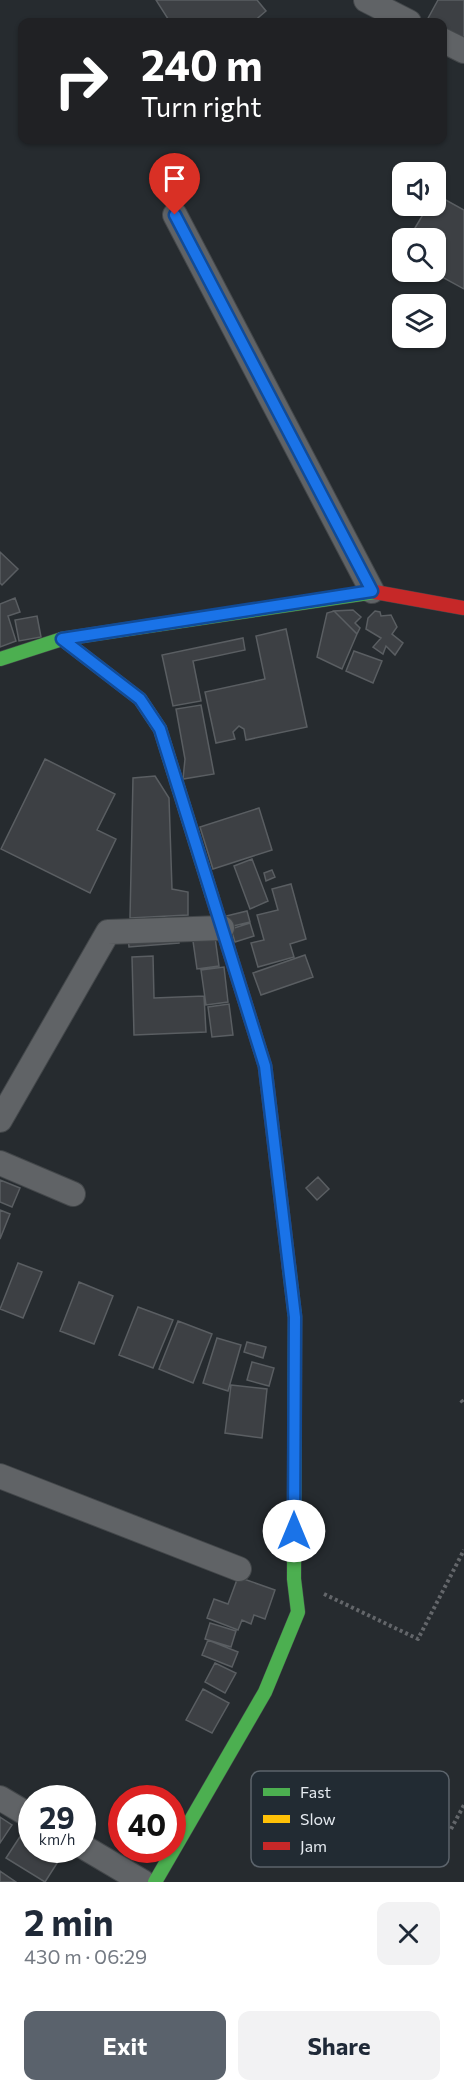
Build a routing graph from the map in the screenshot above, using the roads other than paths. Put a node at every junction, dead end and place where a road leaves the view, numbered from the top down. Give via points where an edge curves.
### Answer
1 (366, 0) edge
2 (401, 18) edge
3 (447, 42) edge
4 (464, 51) edge
5 (175, 215) dead end
6 (372, 591) junction
7 (464, 608) edge
8 (62, 639) junction
9 (0, 659) edge
10 (222, 928) junction
11 (0, 1120) edge
12 (0, 1163) edge
13 (73, 1194) dead end
14 (0, 1476) edge
15 (239, 1569) dead end
16 (0, 1798) edge
17 (18, 1808) edge
18 (96, 1854) edge
19 (143, 1882) edge
20 (155, 1882) edge

1 - 2 street
3 - 4 street
5 - 6 street
6 - 7 street
6 - 8 street
8 - 9 street
8 - 10 street via 140,699 160,729
10 - 11 street via 108,932
10 - 20 street via 265,1066 295,1317 294,1579 298,1612 265,1692
12 - 13 street
14 - 15 street
16 - 17 street
18 - 19 street

